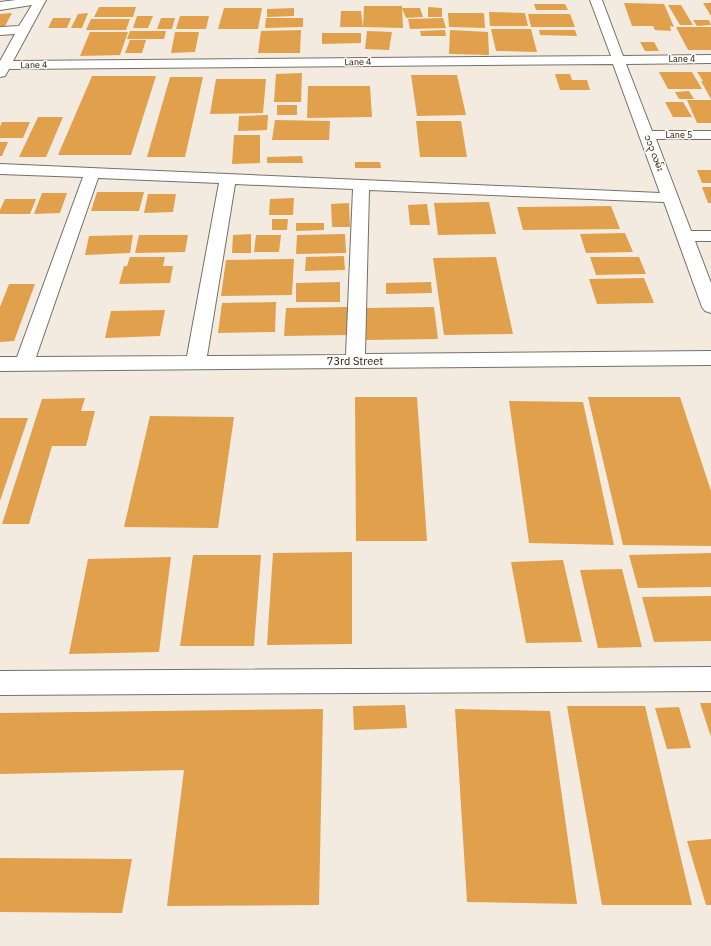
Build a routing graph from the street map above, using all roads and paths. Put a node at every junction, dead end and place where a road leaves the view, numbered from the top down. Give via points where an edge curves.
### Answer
1 (39, 0) edge
2 (596, 0) edge
3 (0, 6) edge
4 (23, 30) junction
5 (0, 31) edge
6 (618, 59) junction
7 (711, 59) edge
8 (2, 69) edge
9 (647, 135) junction
10 (711, 135) edge
11 (0, 169) edge
12 (92, 173) junction
13 (228, 179) junction
14 (361, 185) junction
15 (671, 198) junction
16 (685, 236) junction
17 (711, 236) edge
18 (711, 307) edge
19 (711, 358) edge
20 (355, 361) junction
21 (196, 362) junction
22 (0, 364) edge
23 (24, 364) junction
24 (711, 679) edge
25 (0, 683) edge

1 - 3 street
1 - 4 street
2 - 6 street, ၁၁၃ လမ်း
4 - 5 street
4 - 8 street
6 - 7 street, Lane 4
6 - 8 street, Lane 4
6 - 9 street, ၁၁၃ လမ်း
9 - 10 street, Lane 5
9 - 15 street, ၁၁၃ လမ်း
11 - 12 street
12 - 13 street
12 - 23 street
13 - 14 street
13 - 21 street
14 - 15 street
14 - 20 street
15 - 16 street, ၁၁၃ လမ်း
16 - 17 street
16 - 18 street, ၁၁၃ လမ်း
19 - 20 street, 73rd Street
20 - 21 street, 73rd Street
21 - 23 street, 73rd Street
22 - 23 street, 73rd Street
24 - 25 street

